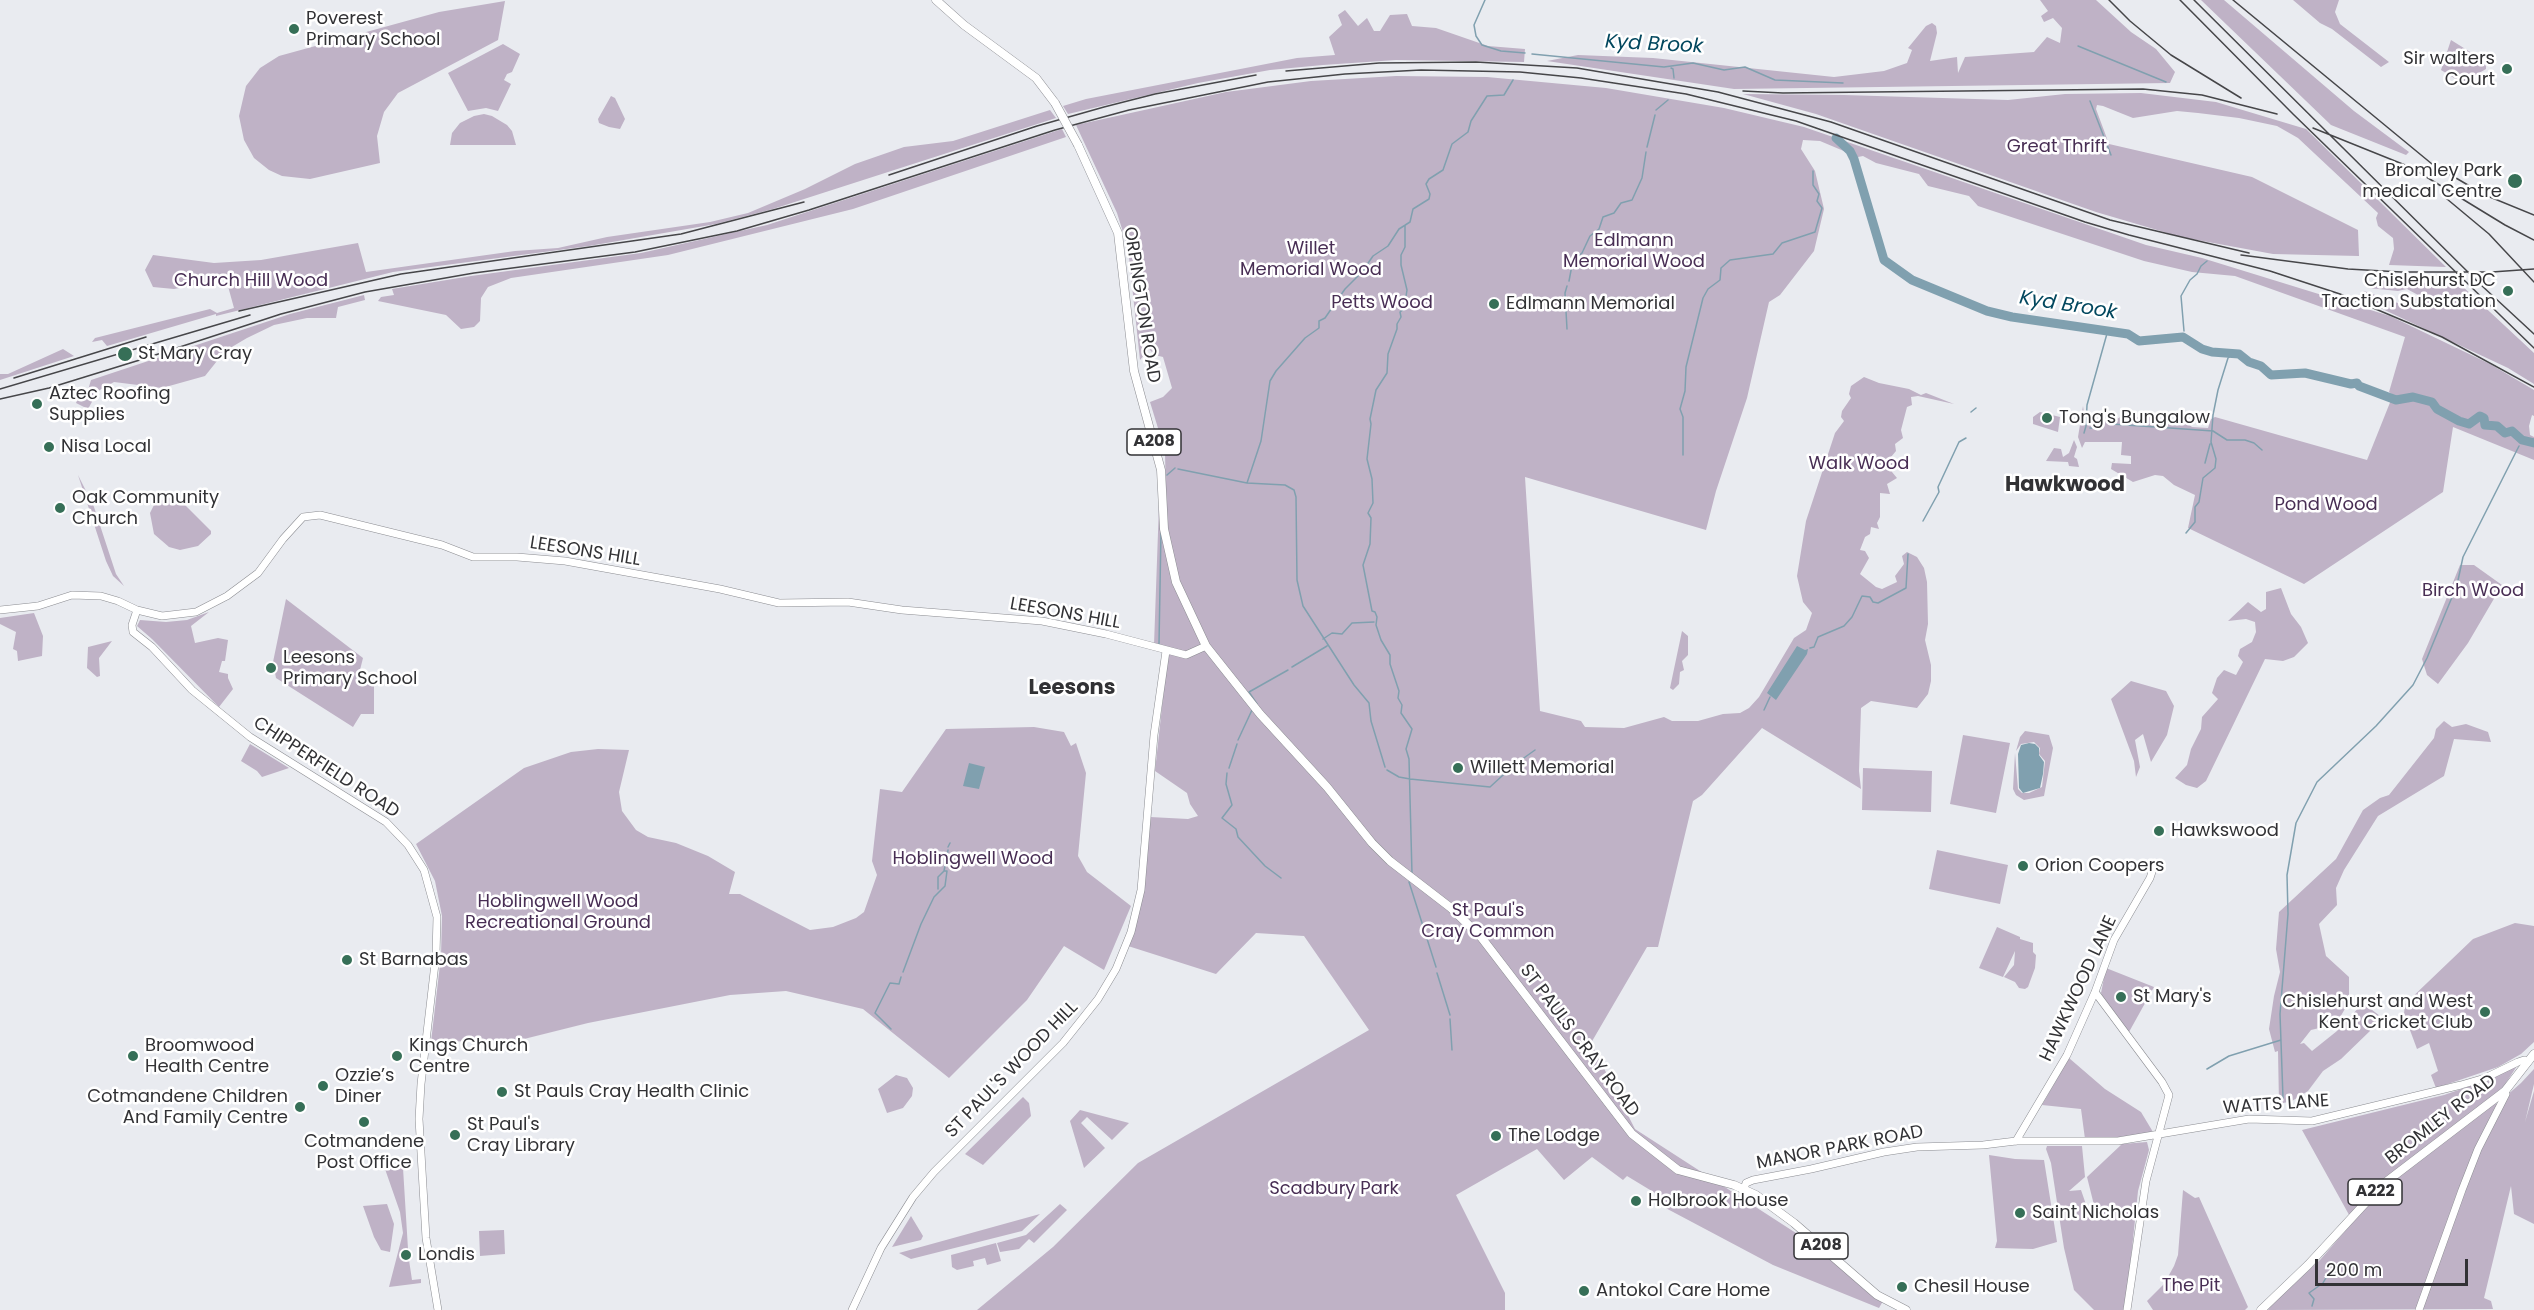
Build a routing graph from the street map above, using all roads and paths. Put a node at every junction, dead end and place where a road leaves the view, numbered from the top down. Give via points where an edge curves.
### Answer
1 (936, 0) edge
2 (0, 610) edge
3 (137, 610) junction
4 (1206, 645) junction
5 (1166, 651) junction
6 (2155, 863) dead end
7 (2095, 992) junction
8 (2534, 1053) edge
9 (2528, 1062) junction
10 (2505, 1091) junction
11 (2026, 1125) junction
12 (2157, 1135) junction
13 (2016, 1141) junction
14 (2030, 1141) junction
15 (1983, 1145) joint
16 (1744, 1189) junction
17 (438, 1310) edge
18 (852, 1310) edge
19 (1906, 1310) edge
20 (2127, 1310) edge
21 (2261, 1310) edge
22 (2420, 1310) edge

1 - 4 main road, ORPINGTON ROAD / A208, bridge via 1035,78 1055,103 1118,233 1134,371 1161,470 1164,529 1176,582
2 - 3 street, LEESONS HILL via 38,606 72,595 101,596
3 - 5 street, LEESONS HILL via 162,616 182,615 209,606 258,573 303,517 320,515 442,545 473,557 565,561 779,603 848,602 1042,621
3 - 17 street, CHIPPERFIELD ROAD via 134,632 192,690 250,737 386,822 424,870 437,917 419,1119 426,1238
4 - 5 street, LEESONS HILL via 1186,655
4 - 16 main road, ST PAULS CRAY ROAD / A208 via 1372,843 1452,908 1481,937 1632,1134 1678,1170
5 - 18 street, ST PAUL'S WOOD HILL via 1141,890 1131,932 1116,969 1063,1043 913,1197 881,1248
6 - 7 street, HAWKWOOD LANE via 2114,940
7 - 11 street, HAWKWOOD LANE via 2067,1055
7 - 12 street via 2168,1091
8 - 9 main road, BROMLEY ROAD / A222
9 - 10 main road, BROMLEY ROAD / A222
9 - 12 street, WATTS LANE via 2518,1062 2461,1085 2335,1116 2301,1121 2249,1119
10 - 21 main road, BROMLEY ROAD / A222 via 2382,1185
10 - 22 street via 2462,1190
11 - 13 street, HAWKWOOD LANE
11 - 14 street
12 - 14 street, WATTS LANE via 2118,1141
12 - 20 street
13 - 14 street, WATTS LANE
13 - 15 street, WATTS LANE
15 - 16 street, MANOR PARK ROAD via 1884,1152 1753,1180
16 - 19 main road, ST PAULS CRAY ROAD / A208 via 1794,1223 1877,1294

